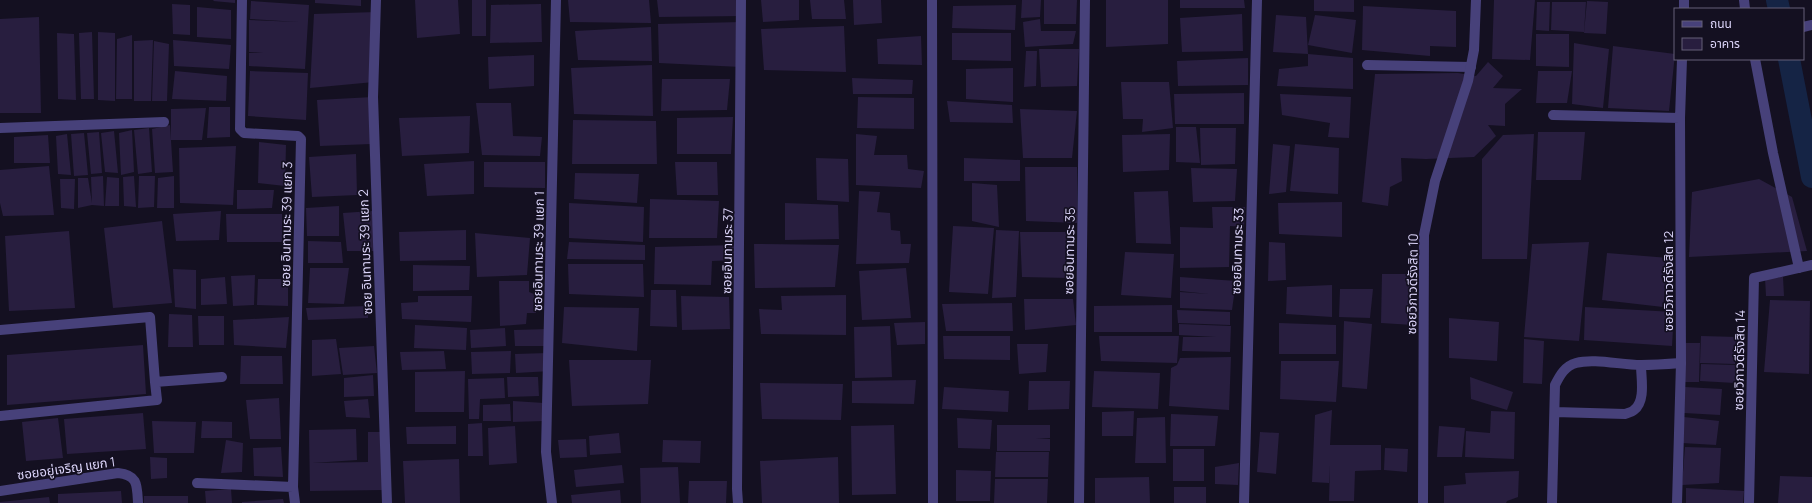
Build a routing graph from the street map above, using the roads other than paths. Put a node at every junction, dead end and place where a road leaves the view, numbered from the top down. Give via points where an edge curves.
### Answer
1 (242, 0) edge
2 (376, 0) edge
3 (556, 0) edge
4 (741, 0) edge
5 (932, 0) edge
6 (1085, 0) edge
7 (1257, 0) edge
8 (1476, 0) edge
9 (1682, 60) edge
10 (1755, 60) edge
11 (1367, 66) dead end
12 (1471, 67) junction
13 (1553, 115) dead end
14 (1680, 118) junction
15 (164, 122) dead end
16 (0, 128) edge
17 (1812, 265) edge
18 (1799, 268) junction
19 (0, 330) edge
20 (1681, 363) junction
21 (1641, 365) junction
22 (222, 377) dead end
23 (155, 382) junction
24 (1555, 412) junction
25 (0, 416) edge
26 (197, 483) dead end
27 (294, 487) junction
28 (0, 491) edge
29 (138, 503) edge
30 (295, 503) edge
31 (387, 503) edge
32 (552, 503) edge
33 (738, 503) edge
34 (933, 503) edge
35 (1079, 503) edge
36 (1244, 503) edge
37 (1423, 503) edge
38 (1552, 503) edge
39 (1677, 503) edge
40 (1749, 503) edge

1 - 27 street, ซอย อินทามระ 39 แยก 3 via 240,129 244,133 298,136 301,139
2 - 31 street, ซอย อินทามระ 39 แยก 2 via 373,97
3 - 32 street, ซอยอินทามระ 39 แยก 1 via 546,452
4 - 33 street, ซอยอินทามระ 37
5 - 34 street
6 - 35 street, ซอยอินทามระ 35
7 - 36 street, ซอยอินทามระ 33
8 - 12 street, ซอยวิภาวดีรังสิต 10
9 - 14 street, ซอยวิภาวดีรังสิต 12
10 - 18 street
11 - 12 street
12 - 37 street, ซอยวิภาวดีรังสิต 10 via 1455,125 1435,181 1424,235
13 - 14 street
14 - 20 street, ซอยวิภาวดีรังสิต 12
15 - 16 street
17 - 18 street, ซอยวิภาวดีรังสิต 14
18 - 40 street, ซอยวิภาวดีรังสิต 14 via 1754,278
19 - 23 street via 150,317
20 - 21 street
20 - 39 street, ซอยวิภาวดีรังสิต 12
21 - 24 street via 1585,362 1567,367 1555,385
21 - 24 street via 1640,402 1634,410 1625,414
22 - 23 street
23 - 25 street via 157,400
24 - 38 street
26 - 27 street
27 - 30 street, ซอย อินทามระ 39 แยก 3
28 - 29 street, ซอยอยู่เจริญ แยก 1 via 118,472 133,478 137,485

